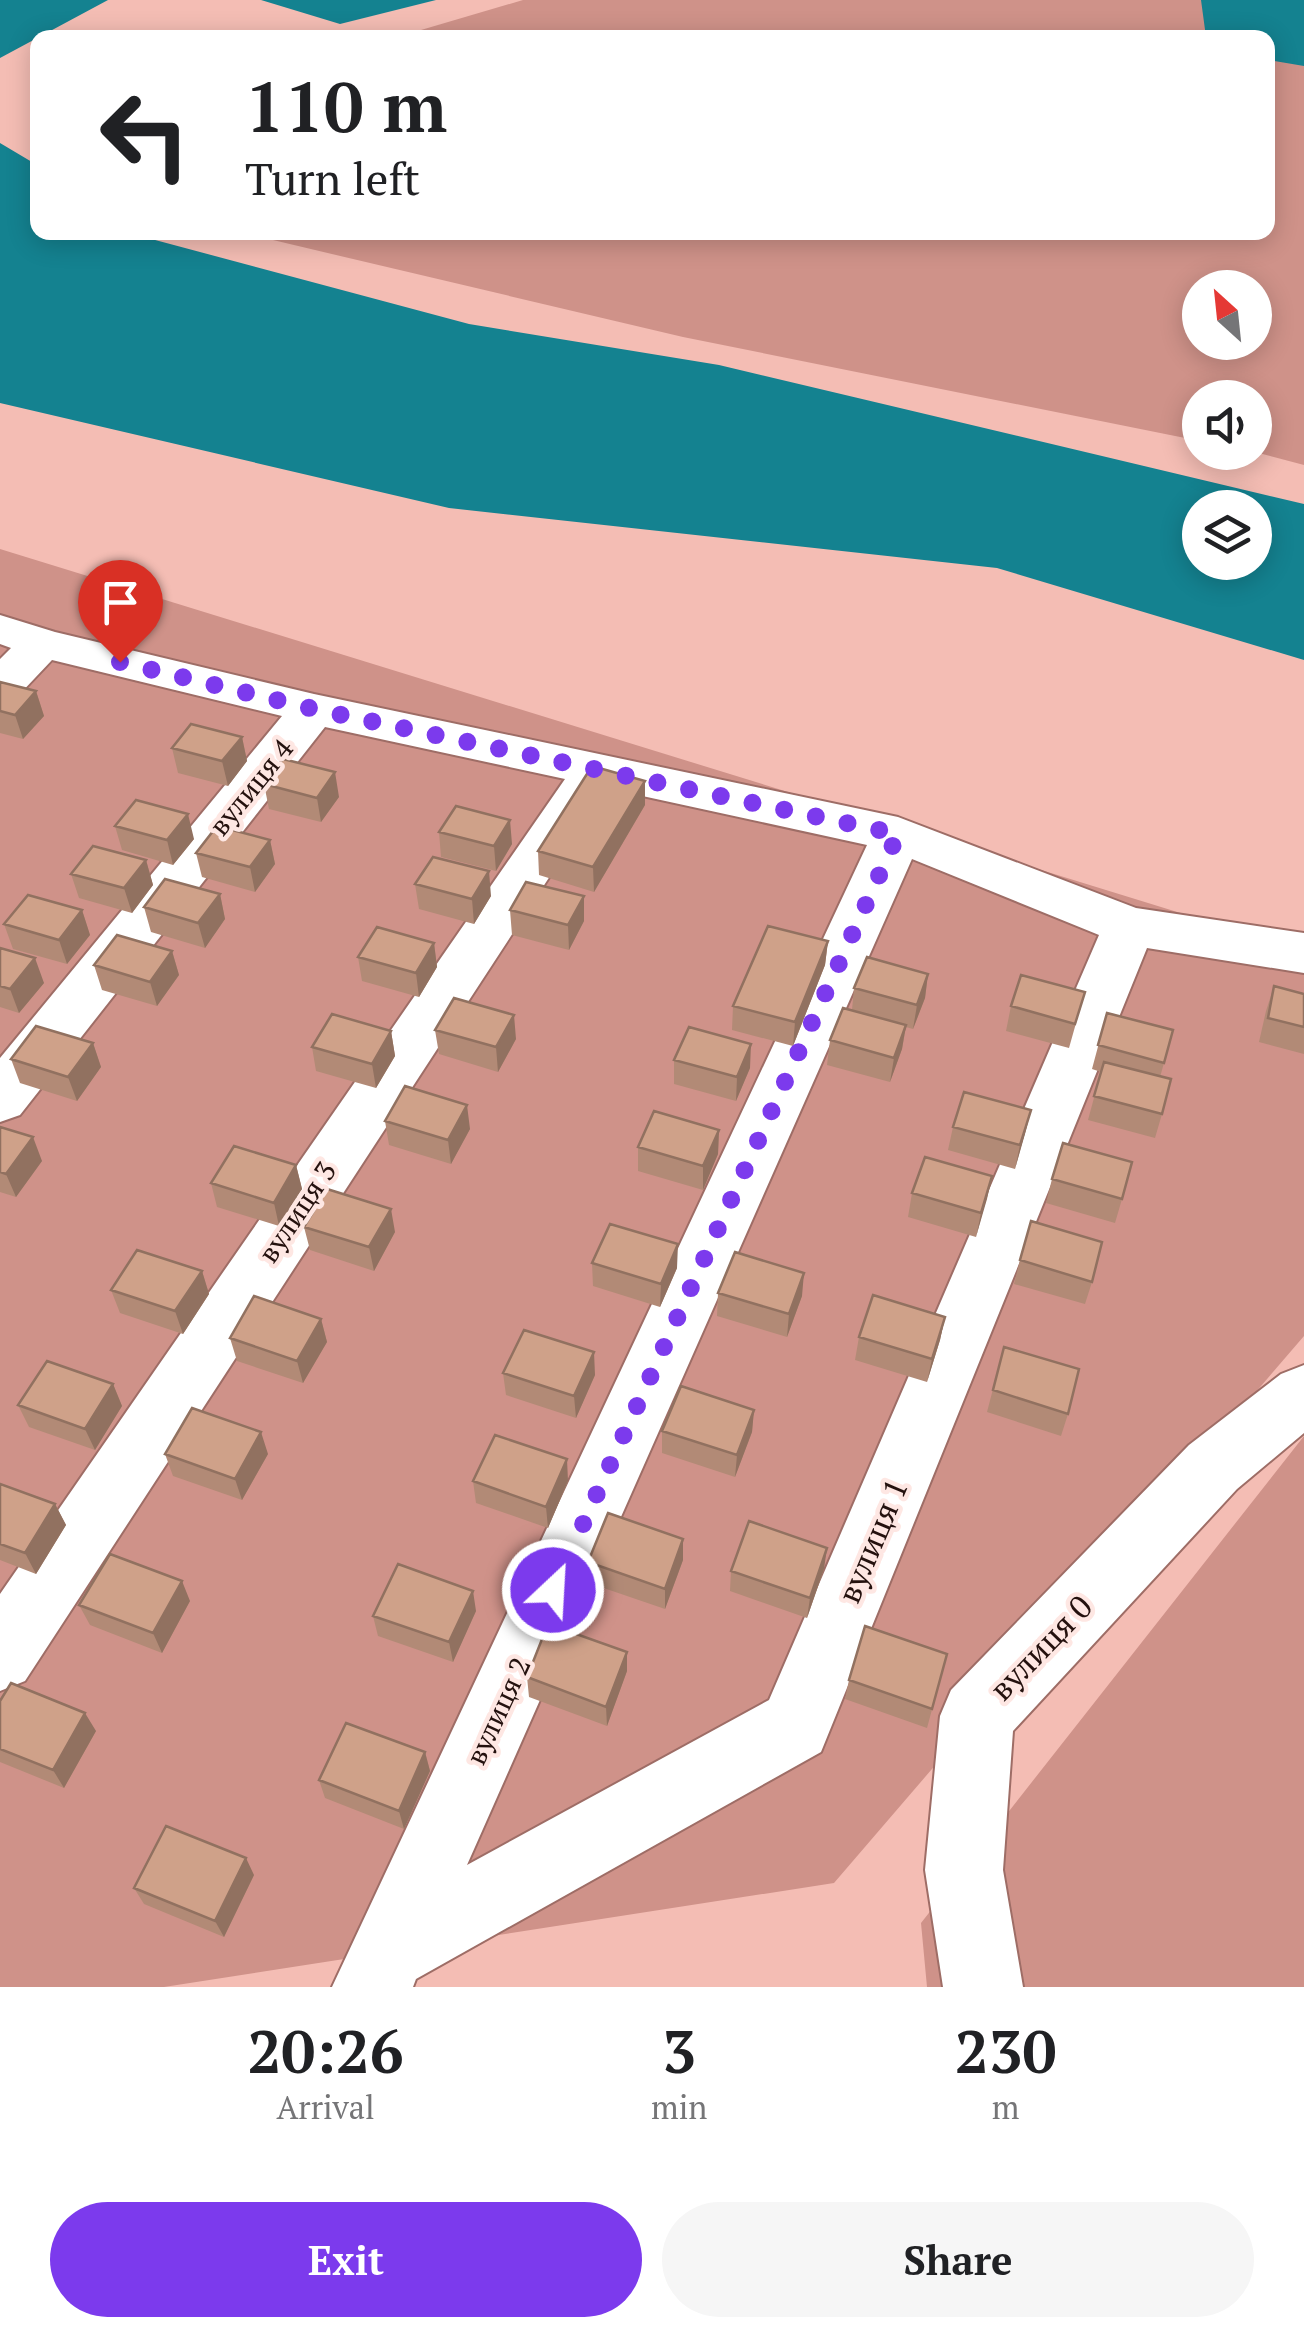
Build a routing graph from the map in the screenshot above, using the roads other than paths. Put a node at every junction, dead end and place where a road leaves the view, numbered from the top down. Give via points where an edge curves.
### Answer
1 (21, 636) edge
2 (0, 686) edge
3 (314, 709) junction
4 (594, 769) junction
5 (898, 834) junction
6 (1129, 926) junction
7 (1304, 952) edge
8 (0, 1099) edge
9 (1304, 1394) edge
10 (0, 1656) edge
11 (380, 1969) edge
12 (983, 1987) edge

1 - 2 street
1 - 3 street
3 - 4 street
3 - 8 street, вулиця 4
4 - 5 street
4 - 10 street, вулиця 3
5 - 6 street
5 - 11 street, вулиця 2
6 - 7 street
6 - 11 street, вулиця 1 via 795,1726
9 - 12 street, вулиця 0 via 1213,1467 977,1716 964,1870

